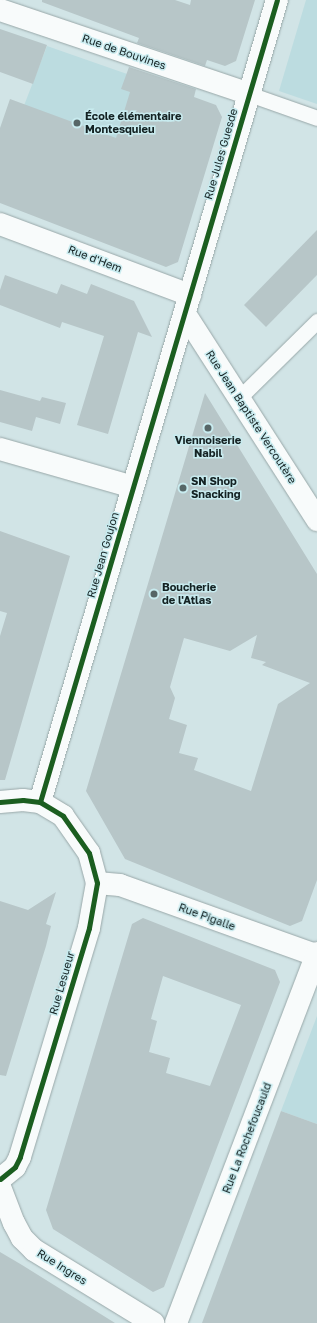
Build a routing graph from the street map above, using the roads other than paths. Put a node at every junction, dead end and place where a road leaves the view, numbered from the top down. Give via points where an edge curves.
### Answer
1 (277, 0) edge
2 (0, 10) edge
3 (249, 94) junction
4 (317, 118) edge
5 (0, 224) edge
6 (187, 304) junction
7 (317, 321) edge
8 (239, 398) junction
9 (0, 449) edge
10 (133, 487) junction
11 (317, 520) edge
12 (0, 802) edge
13 (40, 802) junction
14 (97, 883) junction
15 (317, 954) edge
16 (0, 1179) edge
17 (0, 1186) edge
18 (153, 1323) edge
19 (176, 1323) edge

1 - 3 street, Rue Jules Guesde
2 - 3 street, Rue de Bouvines
3 - 4 lane
3 - 6 street, Rue Jules Guesde
5 - 6 street, Rue d'Hem
6 - 8 street, Rue Jean Baptiste Vercoutère
6 - 10 street, Rue Jean Goujon
7 - 8 lane
8 - 11 street, Rue Jean Baptiste Vercoutère
9 - 10 street
10 - 13 street, Rue Jean Goujon
12 - 13 street
13 - 14 street, Rue Lesueur via 63,816 77,833 93,864
14 - 15 street, Rue Pigalle via 120,885
14 - 16 street, Rue Lesueur via 89,928 20,1157 15,1167
15 - 19 street, Rue La Rochefoucauld
17 - 18 street, Rue Ingres via 14,1223 22,1238 34,1250

